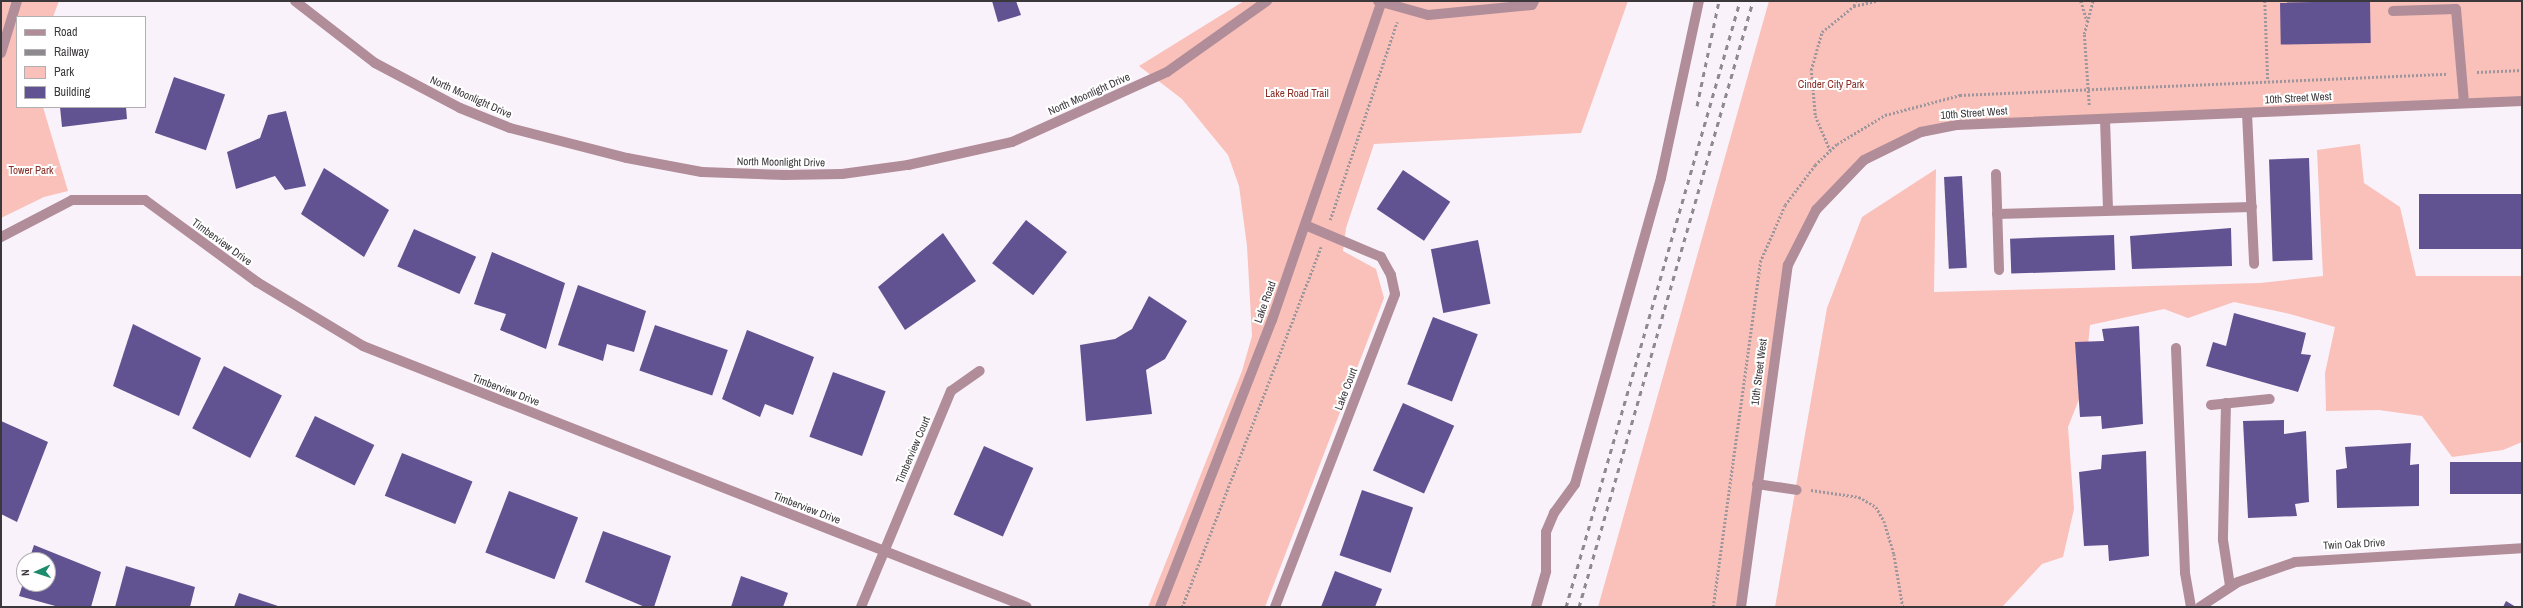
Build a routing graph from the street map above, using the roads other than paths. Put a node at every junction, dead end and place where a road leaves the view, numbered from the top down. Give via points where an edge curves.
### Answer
1 (17, 1) edge
2 (295, 1) edge
3 (1267, 1) edge
4 (1381, 1) edge
5 (1534, 1) edge
6 (1699, 1) edge
7 (2393, 11) dead end
8 (1, 53) edge
9 (2522, 100) edge
10 (2464, 103) junction
11 (2247, 112) junction
12 (2105, 119) junction
13 (1996, 174) dead end
14 (2252, 207) junction
15 (2108, 210) junction
16 (1997, 214) junction
17 (1306, 225) junction
18 (1, 237) edge
19 (2254, 264) dead end
20 (1999, 270) dead end
21 (2176, 348) dead end
22 (980, 370) dead end
23 (2270, 399) dead end
24 (2226, 403) junction
25 (2211, 405) dead end
26 (1757, 484) junction
27 (1797, 490) road end
28 (2522, 548) edge
29 (884, 551) junction
30 (2230, 586) junction
31 (861, 607) edge
32 (1026, 607) edge
33 (1160, 607) edge
34 (1275, 607) edge
35 (1536, 607) edge
36 (1741, 607) edge
37 (2191, 607) edge
38 (2200, 607) edge

1 - 8 street
2 - 3 street, North Moonlight Drive via 375,63 460,108 510,128 619,156 702,172 784,175 842,174 908,165 1012,142 1167,72
4 - 5 street via 1428,15 1532,5
4 - 17 street, Lake Road
6 - 35 street via 1661,178 1576,484 1554,513 1546,532 1546,571
7 - 10 street via 2456,9
9 - 10 street, 10th Street West
10 - 11 street, 10th Street West
11 - 12 street, 10th Street West
11 - 14 street
12 - 15 street
12 - 26 street, 10th Street West via 1957,125 1921,132 1864,160 1829,192 1795,248 1783,285
13 - 16 street
14 - 15 street
14 - 19 street
15 - 16 street
16 - 20 street
17 - 33 street, Lake Road via 1237,414
17 - 34 street, Lake Court via 1381,257 1391,275 1395,294
18 - 29 street, Timberview Drive via 72,200 146,200 257,282 362,346
21 - 37 street via 2185,573
22 - 29 street, Timberview Court via 951,391
23 - 24 street
24 - 25 street
24 - 30 street via 2223,540
26 - 27 street
26 - 36 street, 10th Street West
28 - 30 street, Twin Oak Drive via 2326,557 2263,571
29 - 31 street, Timberview Court
29 - 32 street, Timberview Drive
30 - 38 street, Twin Oak Drive

